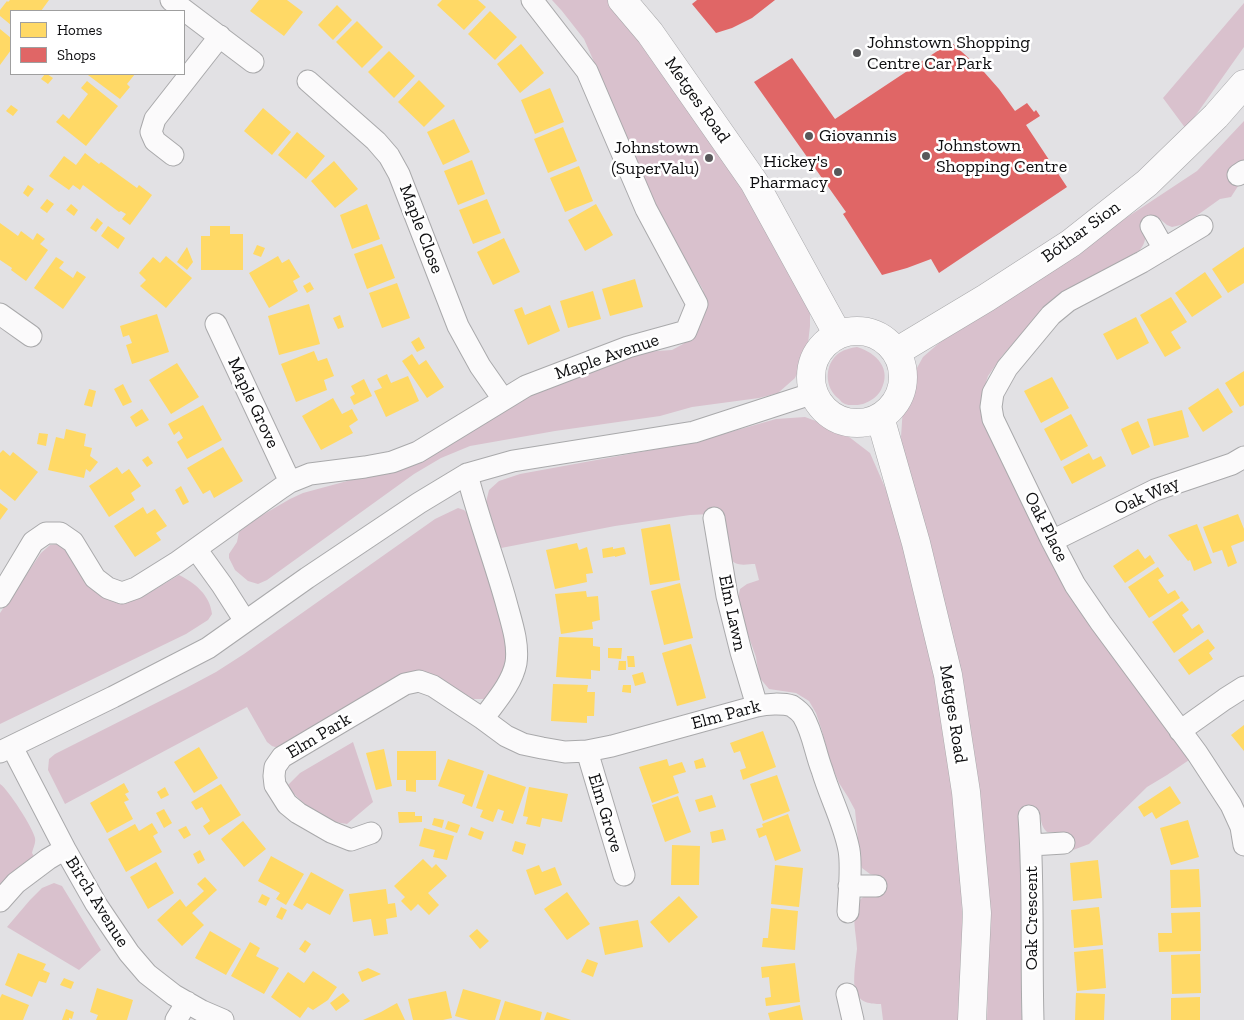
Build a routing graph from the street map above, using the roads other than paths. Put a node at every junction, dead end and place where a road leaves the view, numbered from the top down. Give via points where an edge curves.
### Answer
1 (172, 0) edge
2 (532, 0) edge
3 (622, 0) edge
4 (220, 36) junction
5 (254, 62) dead end
6 (308, 81) dead end
7 (1244, 84) edge
8 (174, 155) dead end
9 (1150, 226) dead end
10 (1202, 226) dead end
11 (1164, 249) junction
12 (0, 314) edge
13 (216, 324) dead end
14 (838, 335) junction
15 (31, 336) dead end
16 (896, 352) junction
17 (814, 393) junction
18 (503, 399) junction
19 (880, 416) junction
20 (1244, 457) edge
21 (467, 474) junction
22 (290, 482) junction
23 (714, 518) dead end
24 (1052, 541) junction
25 (196, 549) junction
26 (0, 597) edge
27 (245, 621) junction
28 (1244, 687) edge
29 (757, 706) junction
30 (483, 718) junction
31 (1180, 731) junction
32 (6, 750) edge
33 (587, 751) junction
34 (1029, 816) dead end
35 (371, 833) dead end
36 (1064, 842) dead end
37 (1031, 845) junction
38 (1244, 845) edge
39 (65, 849) junction
40 (624, 875) dead end
41 (849, 886) junction
42 (876, 886) dead end
43 (0, 901) edge
44 (848, 912) dead end
45 (847, 994) dead end
46 (182, 1011) edge
47 (223, 1020) edge
48 (853, 1020) edge
49 (972, 1020) edge
50 (1033, 1020) edge

1 - 4 street
2 - 18 street, Maple Avenue via 587,71 646,209 697,304 686,331 610,354 526,386
3 - 14 street, Metges Road via 650,33 754,182
4 - 5 street
4 - 8 street via 154,119 151,132 155,141
6 - 18 street, Maple Close via 389,156 458,326
7 - 16 street, Bóthar Sion via 1147,183 1071,243
9 - 11 street
10 - 11 street, Oak Place
11 - 24 street, Oak Place via 1068,300 1051,315 1007,368 993,393 993,419
12 - 15 street
13 - 22 street, Maple Grove
14 - 16 street via 849,331 870,332 885,340
14 - 17 street via 826,343 815,358 811,372
16 - 19 street via 902,370 900,393 889,410
17 - 19 street via 826,412 841,420 859,423
17 - 21 street via 694,432 513,461
18 - 22 street, Maple Avenue via 418,452 392,462 310,474
19 - 49 street, Metges Road via 916,543 948,675 966,792 977,913
20 - 24 street, Oak Way via 1155,490
21 - 27 street via 411,508
21 - 30 street via 516,647 516,662 510,679
22 - 25 street, Maple Avenue
23 - 29 street, Elm Lawn via 727,596
24 - 31 street, Oak Place via 1101,623
25 - 26 street, Maple Avenue via 136,588 122,593 95,578 73,542 60,533 46,533 33,542
25 - 27 street
27 - 32 street via 208,648
28 - 31 street
29 - 33 street, Elm Park
29 - 41 street, Elm Park via 792,706 802,715 843,829 849,851
30 - 33 street, Elm Park via 506,736 523,744 565,752
30 - 35 street, Elm Park via 433,686 419,682 405,684 282,757 274,776 275,785 287,804 331,832 351,840
31 - 38 street, Oak Place via 1231,805 1241,827
32 - 39 street, Birch Avenue
33 - 40 street, Elm Grove
34 - 37 street, Oak Crescent
36 - 37 street
37 - 50 street, Oak Crescent
39 - 43 street via 16,883
39 - 46 street, Birch Avenue via 129,953 147,974 174,995
41 - 42 street
41 - 44 street, Elm Park
45 - 48 street
46 - 47 street, Birch Avenue

